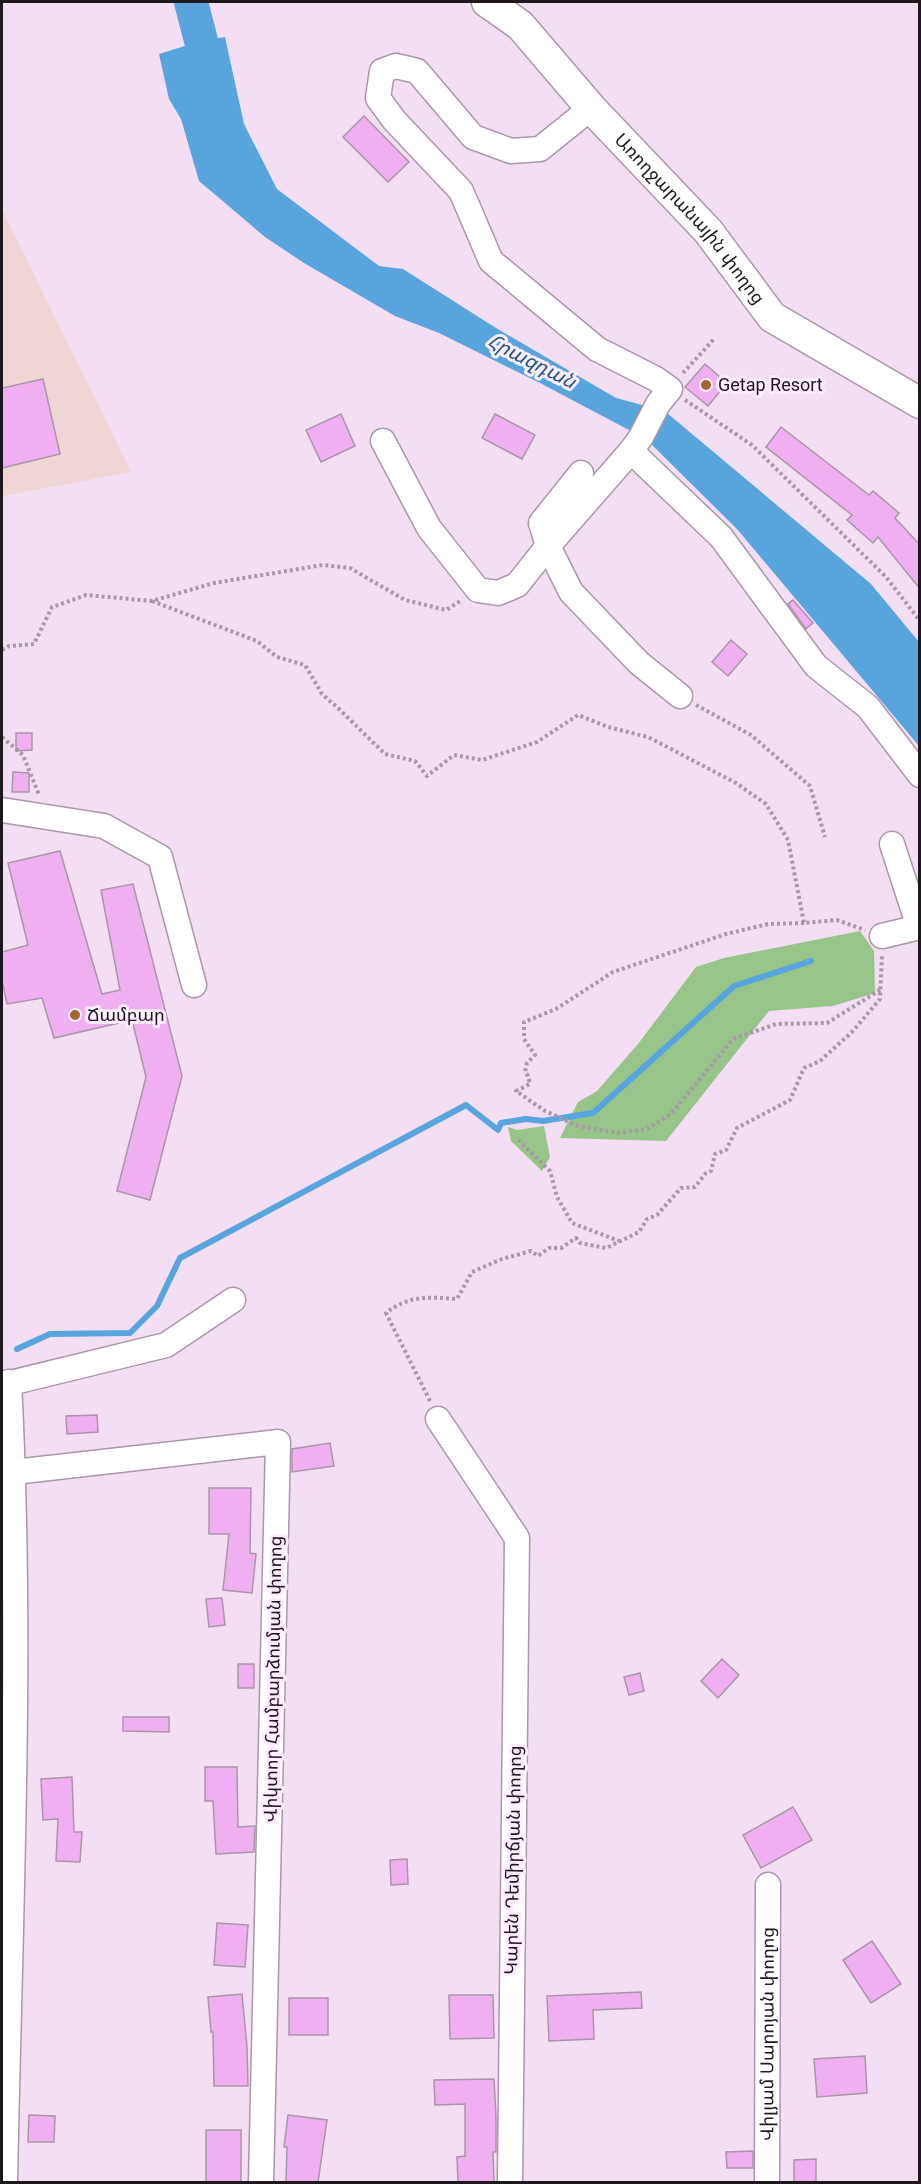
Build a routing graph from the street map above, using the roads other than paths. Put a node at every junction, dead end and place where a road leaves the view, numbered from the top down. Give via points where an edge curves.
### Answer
1 (486, 2) edge
2 (591, 108) junction
3 (920, 404) edge
4 (383, 441) dead end
5 (636, 444) junction
6 (581, 474) dead end
7 (548, 546) junction
8 (680, 696) road end
9 (920, 775) edge
10 (2, 810) edge
11 (892, 844) dead end
12 (919, 927) edge
13 (882, 936) road end
14 (194, 985) dead end
15 (233, 1300) dead end
16 (5, 1383) edge
17 (438, 1419) road end
18 (14, 1472) junction
19 (8, 1706) edge
20 (768, 1885) dead end
21 (5, 2182) edge
22 (261, 2182) edge
23 (510, 2182) edge
24 (766, 2182) edge

1 - 2 main road, Առողջարանային փողոց via 520,25
2 - 3 main road, Առողջարանային փողոց via 708,231 772,318
2 - 5 street via 540,149 511,152 473,137 417,70 396,66 382,72 378,98 461,191 491,261 597,349 656,379 668,396
4 - 7 street via 429,528 478,590 498,593 517,585
5 - 7 street
5 - 9 street via 721,537 816,666 868,707
6 - 7 street via 541,523
7 - 8 street via 571,592 639,663
10 - 14 street via 104,826 160,857
11 - 12 street
12 - 13 street
15 - 16 street via 166,1345
16 - 18 street
17 - 23 street, Կարեն Դեմիրճյան փողոց via 517,1538
18 - 19 street
18 - 22 street, Վիկտոր Համբարձումյան փողոց via 278,1442
19 - 21 street
20 - 24 street, Վիլյամ Սարոյան փողոց

